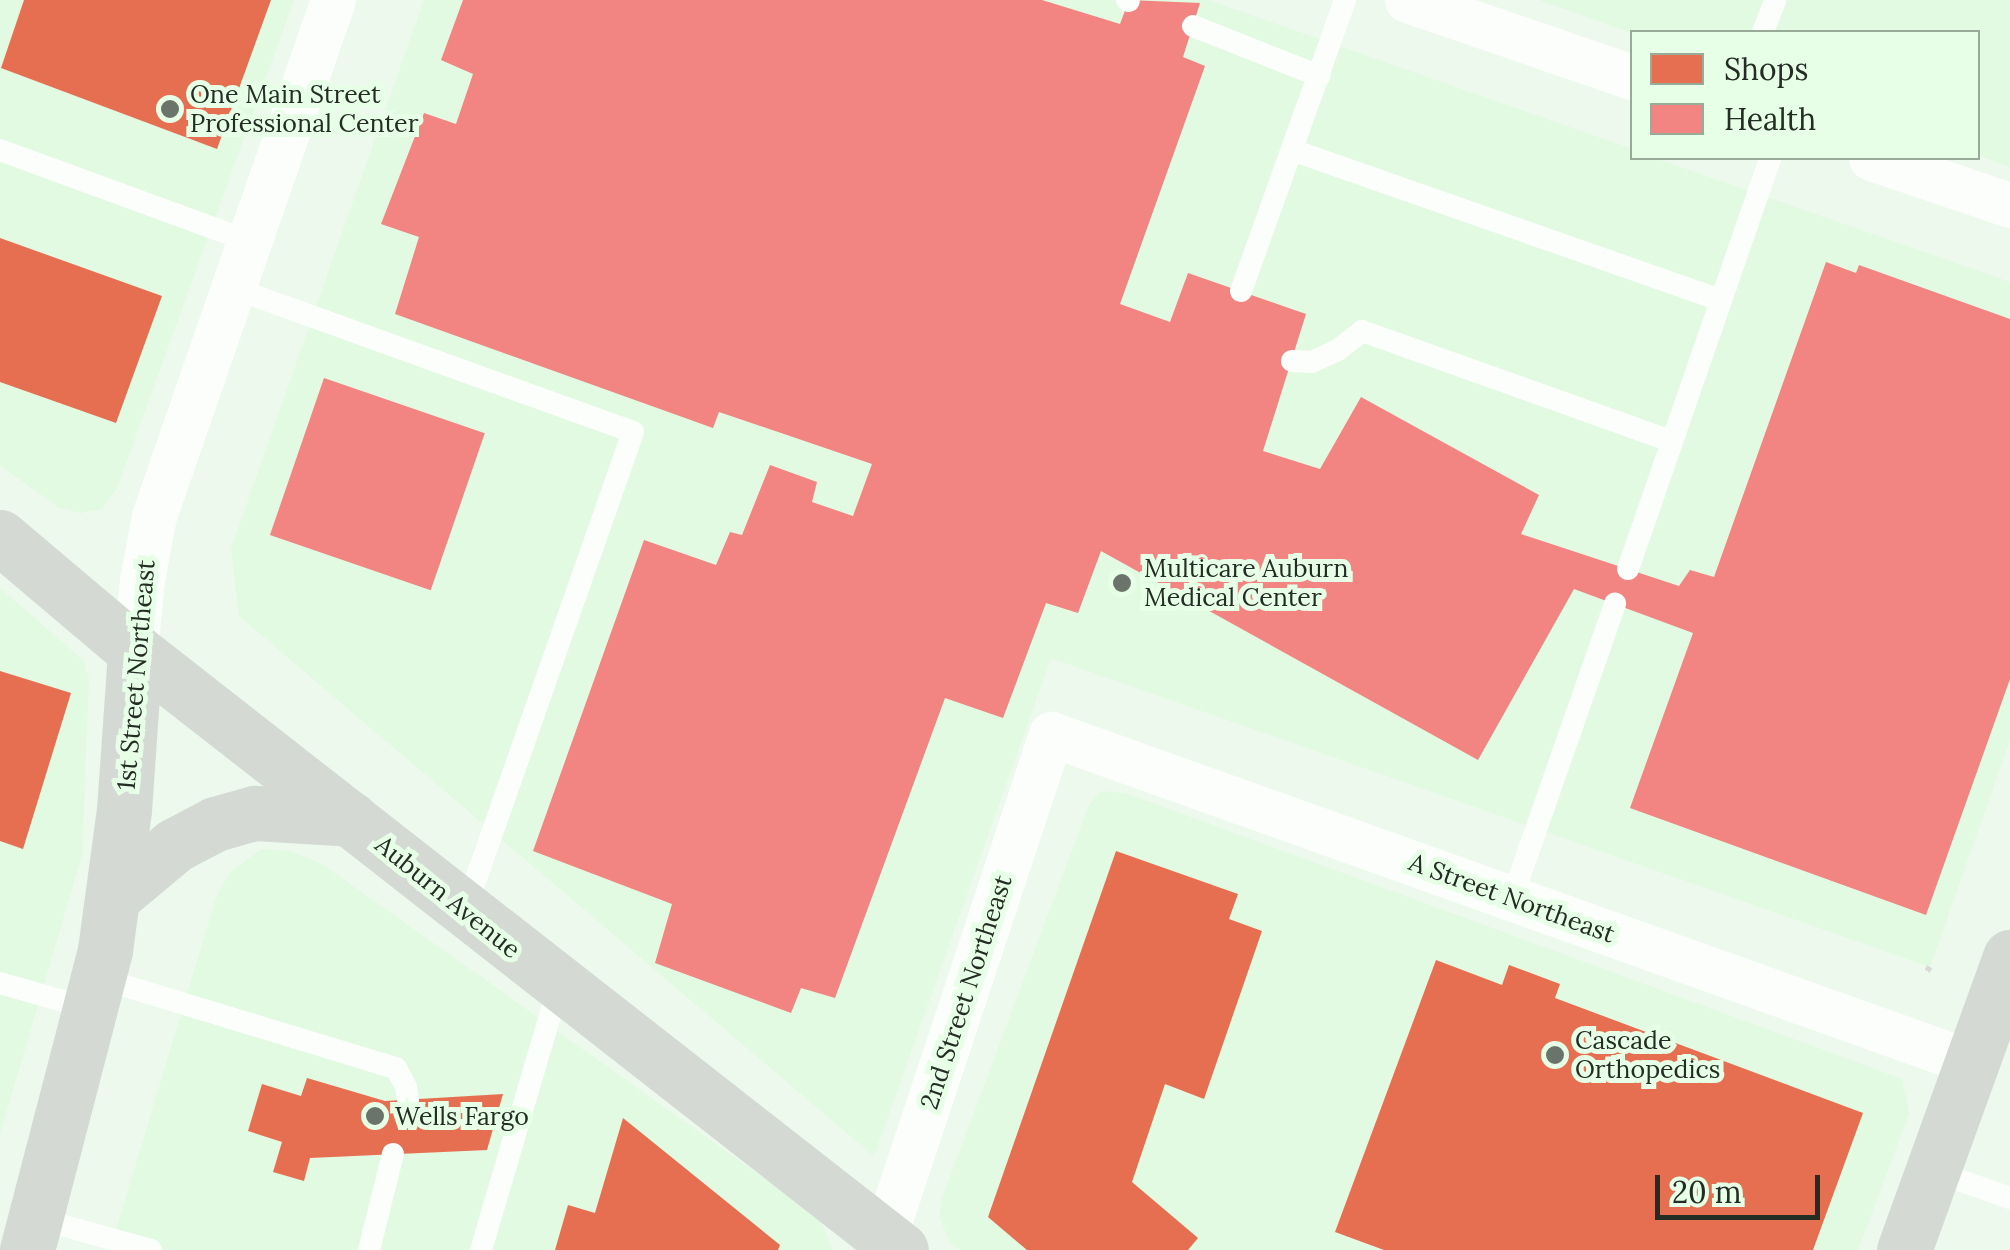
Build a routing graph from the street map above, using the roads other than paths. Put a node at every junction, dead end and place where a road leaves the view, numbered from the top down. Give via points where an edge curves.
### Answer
1 (333, 0) edge
2 (1344, 0) edge
3 (1406, 0) edge
4 (1775, 0) edge
5 (1193, 26) dead end
6 (1764, 30) edge
7 (1318, 76) junction
8 (1630, 76) edge
9 (0, 150) edge
10 (1292, 150) junction
11 (1769, 160) edge
12 (1877, 160) edge
13 (2010, 205) edge
14 (249, 241) junction
15 (233, 288) junction
16 (1241, 291) dead end
17 (1721, 300) junction
18 (1292, 361) dead end
19 (1671, 440) junction
20 (0, 538) edge
21 (1628, 569) dead end
22 (1615, 604) dead end
23 (135, 651) junction
24 (1051, 734) joint
25 (351, 819) junction
26 (113, 897) junction
27 (1512, 898) junction
28 (465, 910) junction
29 (2010, 956) edge
30 (0, 982) edge
31 (560, 986) junction
32 (95, 994) junction
33 (1974, 1063) junction
34 (408, 1100) dead end
35 (394, 1154) dead end
36 (1933, 1170) junction
37 (2010, 1198) edge
38 (32, 1234) edge
39 (889, 1245) edge
40 (151, 1250) edge
41 (368, 1250) edge
42 (481, 1250) edge
43 (1904, 1250) edge

1 - 14 street, 1st Street Northeast
2 - 7 lane
3 - 8 street
4 - 6 lane
5 - 7 lane
7 - 10 lane
9 - 14 lane
10 - 16 lane
10 - 17 lane
11 - 17 lane
12 - 13 street
14 - 15 street, 1st Street Northeast
15 - 23 street, 1st Street Northeast via 154,516
15 - 28 lane via 633,432
17 - 19 lane
18 - 19 lane via 1312,362 1362,330
19 - 21 lane
20 - 23 main road, Auburn Avenue
22 - 27 lane
23 - 25 main road, Auburn Avenue
23 - 26 main road, 1st Street Northeast
24 - 27 street, A Street Northeast
24 - 39 street, 2nd Street Northeast
25 - 26 main road via 254,812 215,824 175,846
25 - 28 main road, Auburn Avenue
26 - 32 main road, 1st Street Northeast
27 - 33 street, A Street Northeast
28 - 31 main road, Auburn Avenue
29 - 33 main road
30 - 32 lane
31 - 39 main road, Auburn Avenue
31 - 42 lane
32 - 34 lane via 396,1068
32 - 38 main road, 1st Street Northeast
33 - 36 main road
35 - 41 lane
36 - 37 lane
36 - 43 main road
38 - 40 lane

